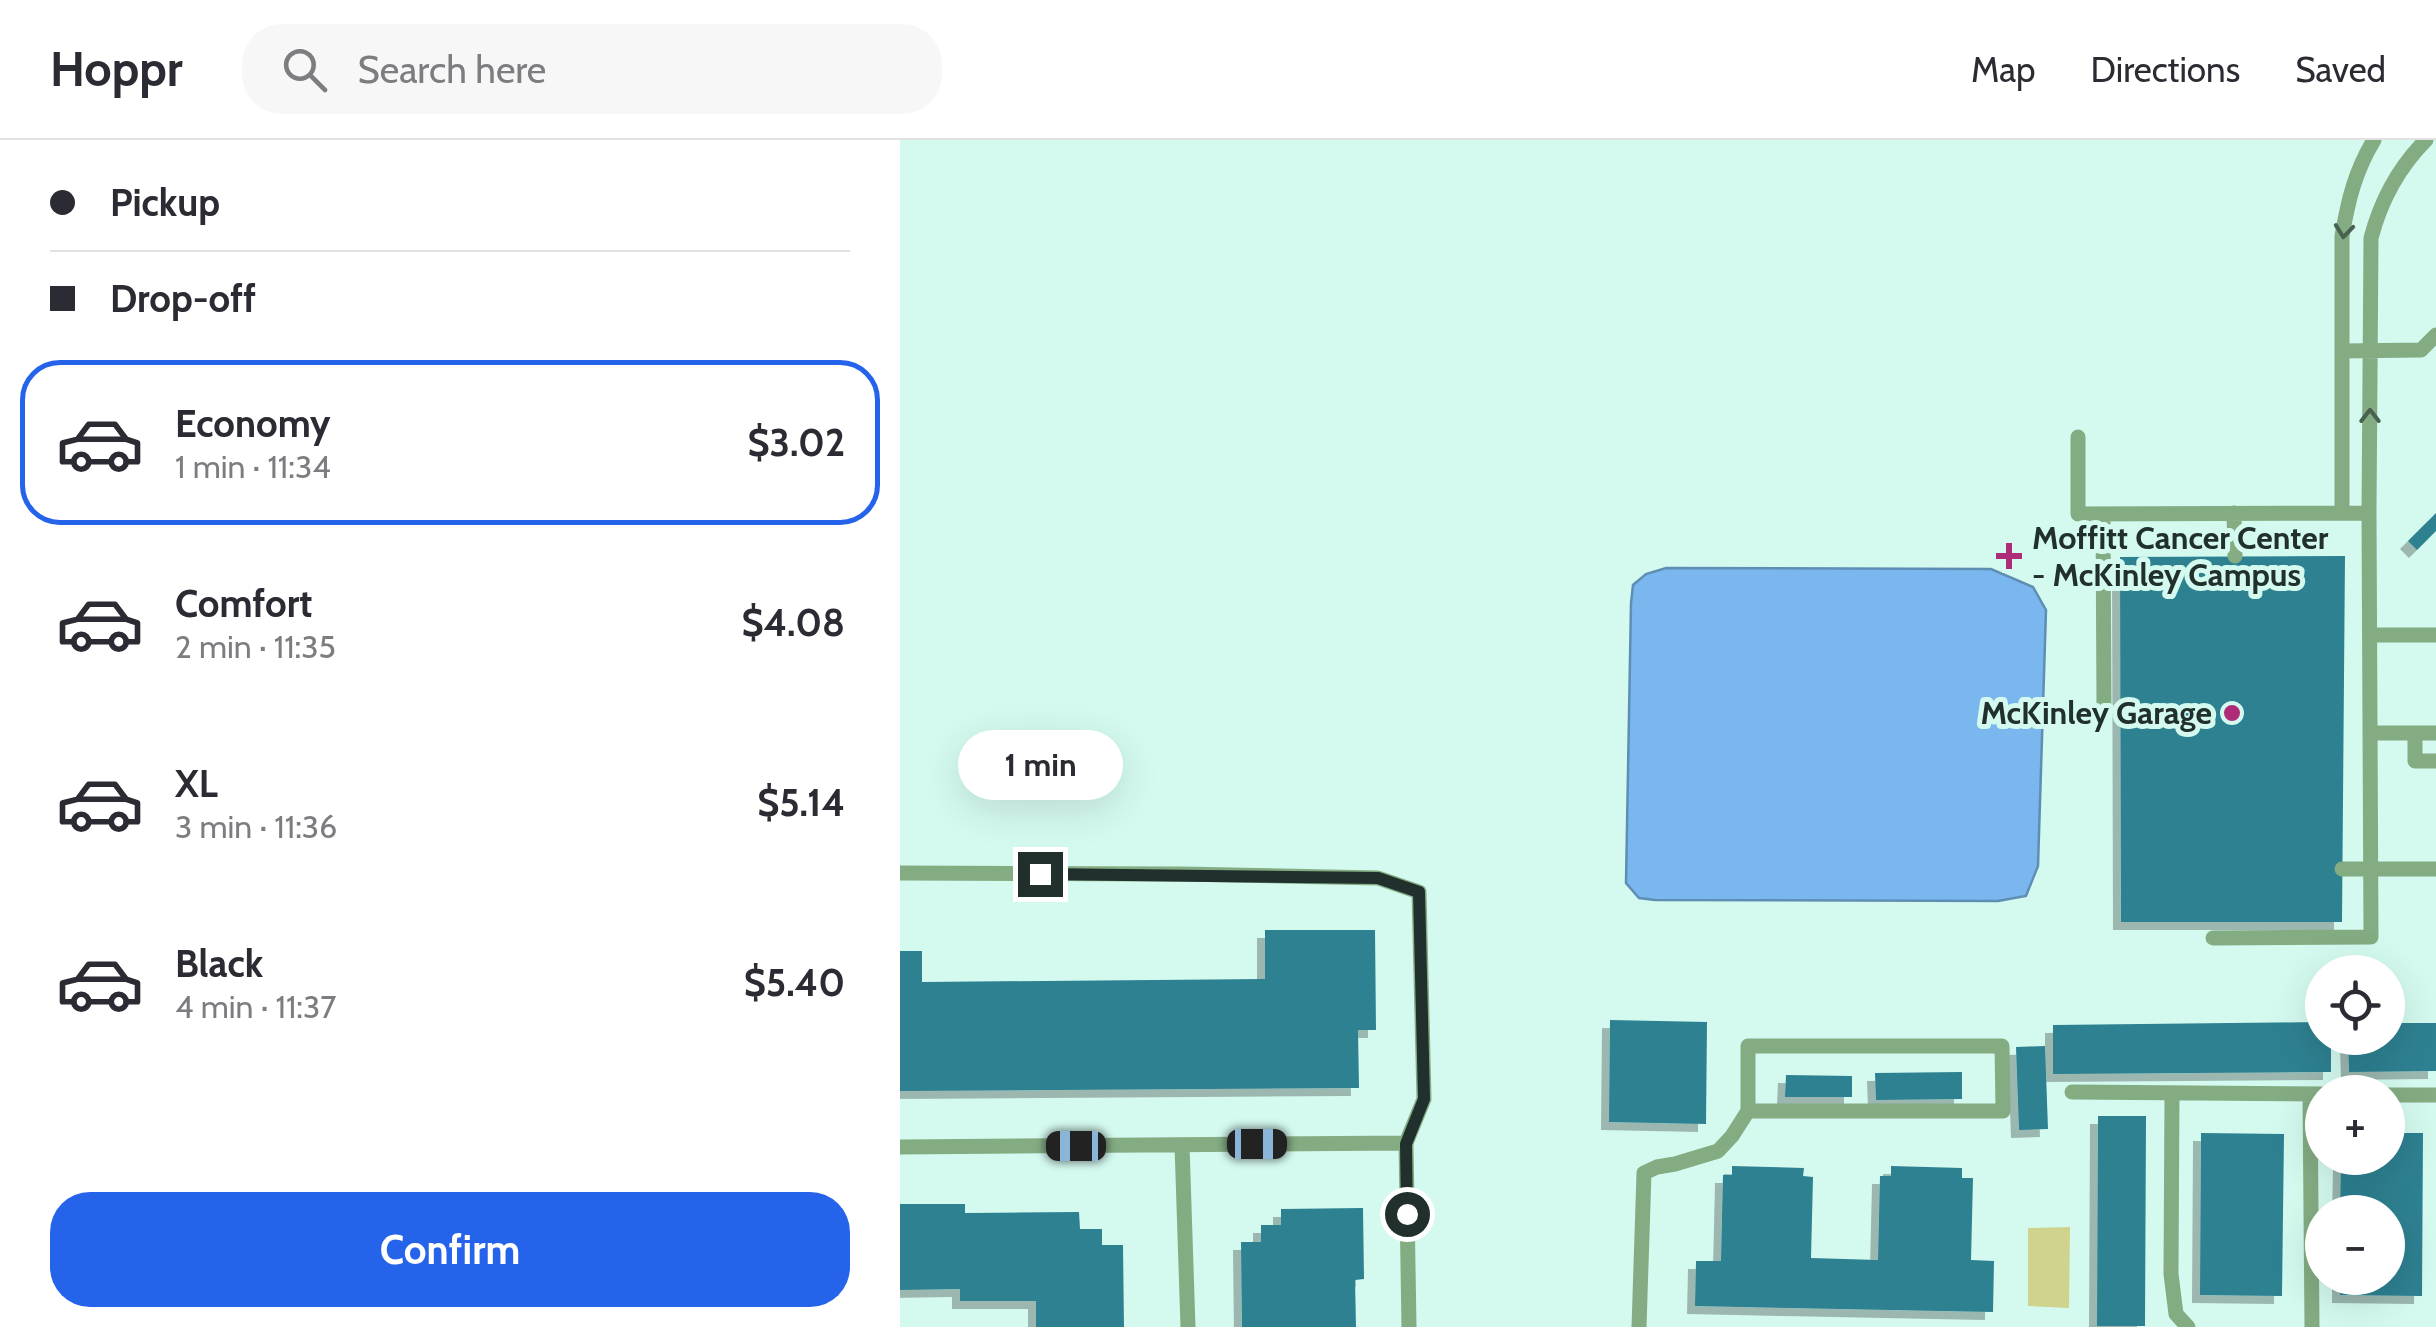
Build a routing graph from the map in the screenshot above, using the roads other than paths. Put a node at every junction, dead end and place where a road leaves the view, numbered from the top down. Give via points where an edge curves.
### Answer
1 (2374, 140) edge
2 (2426, 140) edge
3 (2436, 335) edge
4 (2370, 351) junction
5 (2342, 352) junction
6 (2428, 352) edge
7 (2078, 438) dead end
8 (2103, 514) junction
9 (2234, 514) junction
10 (2342, 514) junction
11 (2369, 514) junction
12 (2235, 556) dead end
13 (2436, 635) edge
14 (2370, 636) junction
15 (2104, 710) dead end
16 (2370, 733) junction
17 (2415, 733) junction
18 (2436, 733) edge
19 (2436, 760) edge
20 (2342, 869) dead end
21 (2370, 869) junction
22 (2436, 869) edge
23 (900, 873) edge
24 (2214, 938) dead end
25 (2072, 1092) dead end
26 (2172, 1093) junction
27 (2305, 1094) edge
28 (2405, 1095) edge
29 (2436, 1096) edge
30 (1748, 1111) junction
31 (1406, 1144) junction
32 (1182, 1145) junction
33 (900, 1147) edge
34 (2315, 1175) edge
35 (1188, 1327) edge
36 (1409, 1327) edge
37 (1639, 1327) edge
38 (2188, 1327) edge
39 (2312, 1327) edge

1 -> 5 lane via 2348,197 2342,236
2 - 4 lane via 2378,211 2371,238
3 - 6 lane
4 - 5 lane
4 - 6 lane
11 -> 4 lane
5 - 10 lane
7 - 8 lane via 2078,514
8 - 9 lane
8 - 15 lane
9 - 10 lane
9 - 12 lane
10 - 11 lane
11 - 14 lane
13 - 14 lane
14 - 16 lane
16 - 17 lane
16 - 21 lane
17 - 18 lane
17 - 19 lane via 2415,760
20 - 21 lane
21 - 22 lane
21 - 24 lane via 2371,936
23 - 31 lane via 1378,878 1419,892 1424,1099
25 - 26 lane
26 - 27 lane
26 - 38 lane via 2171,1274 2176,1314
28 - 29 lane
30 - 30 lane via 1748,1046 2002,1046 2003,1111
30 - 37 lane via 1718,1151 1644,1173
31 - 32 lane
31 - 36 lane
32 - 33 lane
32 - 35 lane
34 - 39 lane

